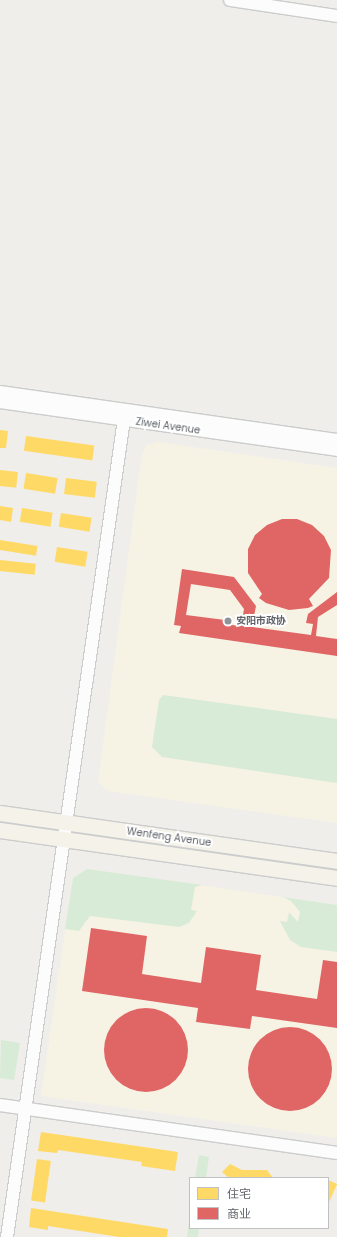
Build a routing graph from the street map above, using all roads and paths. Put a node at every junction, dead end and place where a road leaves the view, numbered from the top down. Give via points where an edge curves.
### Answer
1 (230, 0) edge
2 (287, 0) edge
3 (337, 8) edge
4 (337, 16) edge
5 (0, 392) edge
6 (0, 402) edge
7 (124, 419) junction
8 (337, 440) edge
9 (337, 450) edge
10 (0, 813) edge
11 (67, 822) junction
12 (0, 830) edge
13 (64, 839) junction
14 (337, 861) edge
15 (337, 878) edge
16 (0, 1105) edge
17 (25, 1109) junction
18 (337, 1153) edge
19 (7, 1237) edge

1 - 4 street
2 - 3 street
5 - 8 street, Ziwei Avenue
6 - 7 street, Ziwei Avenue
7 - 9 street, Ziwei Avenue
7 - 11 street
10 - 11 main road, Wenfeng Avenue
11 - 13 street
11 - 14 main road, Wenfeng Avenue
12 - 13 main road, Wenfeng Avenue
13 - 15 main road, Wenfeng Avenue
13 - 17 street
16 - 17 street
17 - 18 street
17 - 19 street

